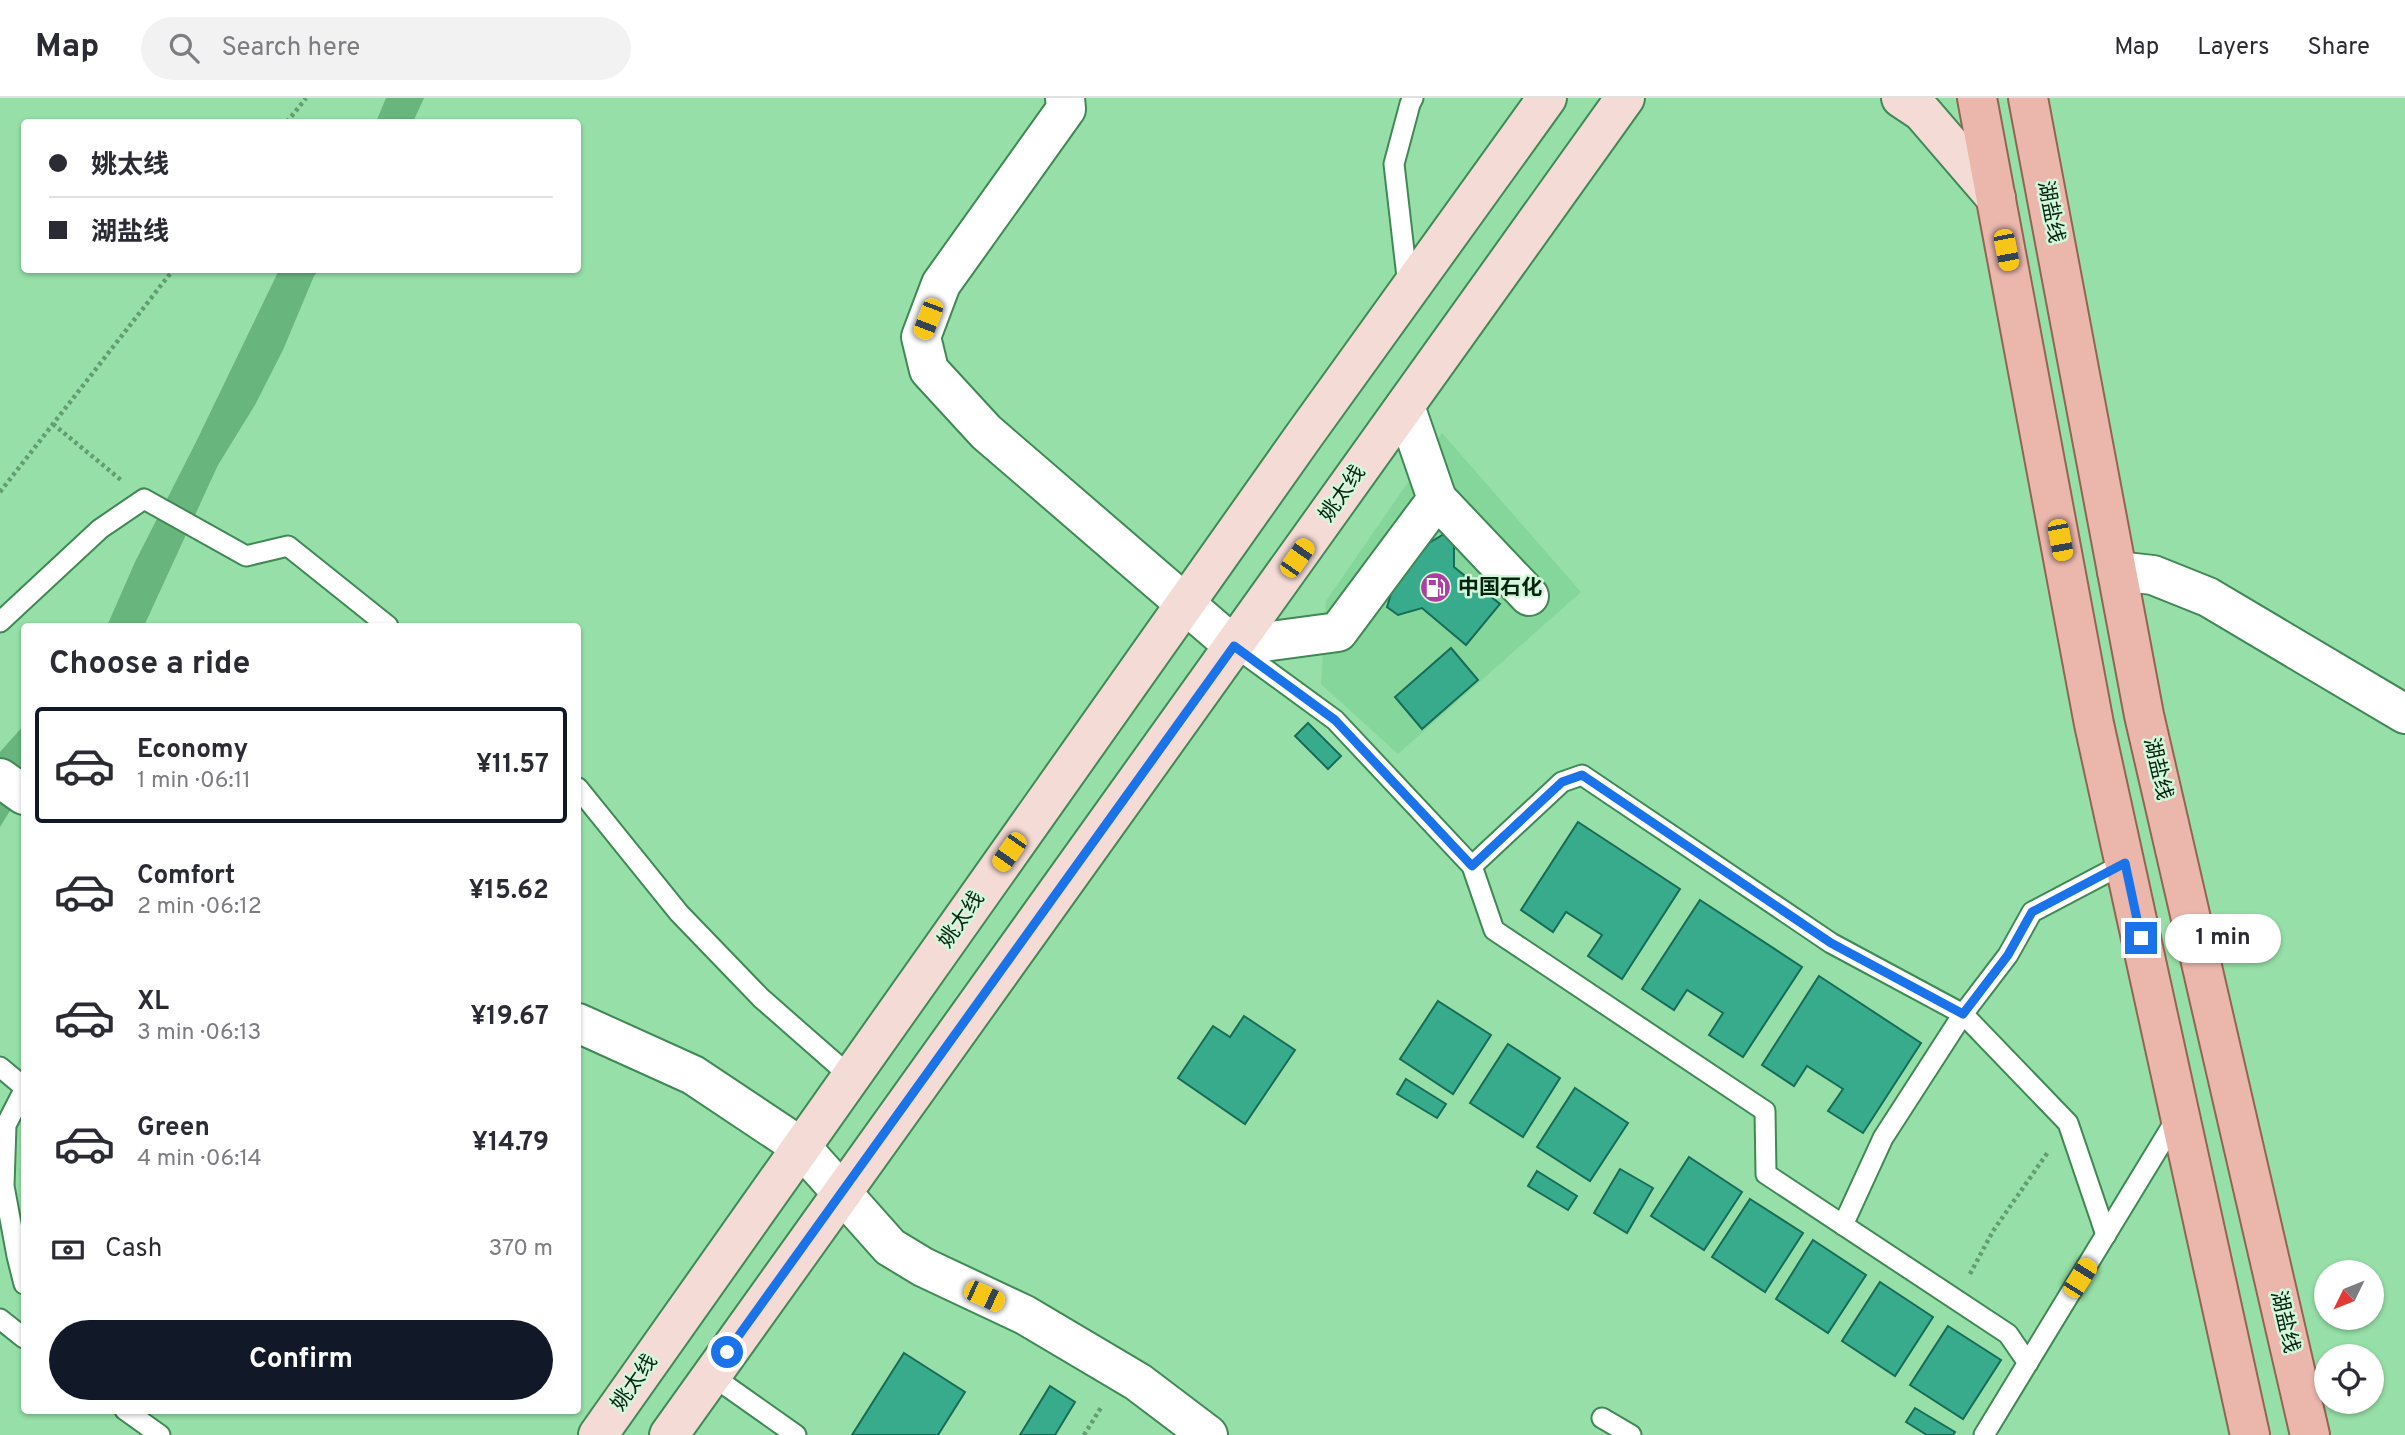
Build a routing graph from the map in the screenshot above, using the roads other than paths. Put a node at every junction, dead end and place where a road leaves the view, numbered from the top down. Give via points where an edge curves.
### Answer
1 (1065, 98) edge
2 (1413, 98) edge
3 (1547, 98) edge
4 (1625, 98) edge
5 (1901, 98) edge
6 (1977, 98) edge
7 (2028, 98) edge
8 (1996, 198) junction
9 (1409, 290) junction
10 (1405, 406) junction
11 (1437, 499) junction
12 (2117, 571) junction
13 (1529, 596) dead end
14 (1184, 605) junction
15 (0, 622) edge
16 (384, 623) edge
17 (1234, 646) junction
18 (2405, 714) edge
19 (0, 778) edge
20 (21, 793) edge
21 (581, 793) edge
22 (2125, 863) junction
23 (1472, 866) junction
24 (1963, 1014) junction
25 (581, 1024) edge
26 (0, 1067) edge
27 (850, 1077) junction
28 (21, 1085) edge
29 (21, 1094) edge
30 (2180, 1114) junction
31 (801, 1147) junction
32 (841, 1193) junction
33 (1843, 1225) junction
34 (2106, 1236) junction
35 (21, 1272) edge
36 (0, 1319) edge
37 (21, 1336) edge
38 (2028, 1363) junction
39 (711, 1375) junction
40 (131, 1414) edge
41 (1602, 1418) dead end
42 (160, 1435) edge
43 (598, 1435) edge
44 (669, 1435) edge
45 (796, 1435) edge
46 (1208, 1435) edge
47 (1631, 1435) edge
48 (1984, 1435) edge
49 (2250, 1435) edge
50 (2310, 1435) edge

1 - 14 street via 1066,109 941,284 921,337 929,370 986,432
2 - 9 lane via 1394,164
3 - 9 main road, 姚太线
4 - 10 main road, 姚太线
5 - 8 main road via 1922,112
6 - 8 main road
7 - 12 main road, 湖盐线
8 - 22 main road via 2094,723
9 - 14 main road, 姚太线
10 - 11 street
10 - 17 main road, 姚太线
11 - 13 street
11 - 17 street via 1338,632
12 - 18 street via 2153,575 2208,597
12 - 50 main road, 湖盐线 via 2144,715
14 - 17 street
14 - 27 main road, 姚太线
15 - 16 lane via 100,529 144,499 246,556 288,546
17 - 23 lane via 1335,720
17 - 32 main road, 姚太线
19 - 20 street
21 - 27 lane via 678,912 761,998
22 - 24 lane via 2032,912 2008,955
22 - 30 main road
23 - 24 lane via 1562,782 1582,775 1831,943
23 - 33 lane via 1494,930 1765,1111 1766,1174
24 - 33 lane via 1883,1138
24 - 34 lane via 2068,1123
25 - 31 street via 693,1075
26 - 28 lane
27 - 31 main road, 姚太线
29 - 35 lane via 6,1125 4,1186
30 - 34 lane
30 - 49 main road
31 - 32 street
31 - 43 main road, 姚太线
32 - 39 main road, 姚太线
32 - 46 street via 890,1247 1025,1315 1138,1382
33 - 38 lane via 2008,1334
34 - 38 lane
36 - 37 lane
38 - 48 lane
39 - 44 main road, 姚太线
39 - 45 lane
40 - 42 lane
41 - 47 lane

